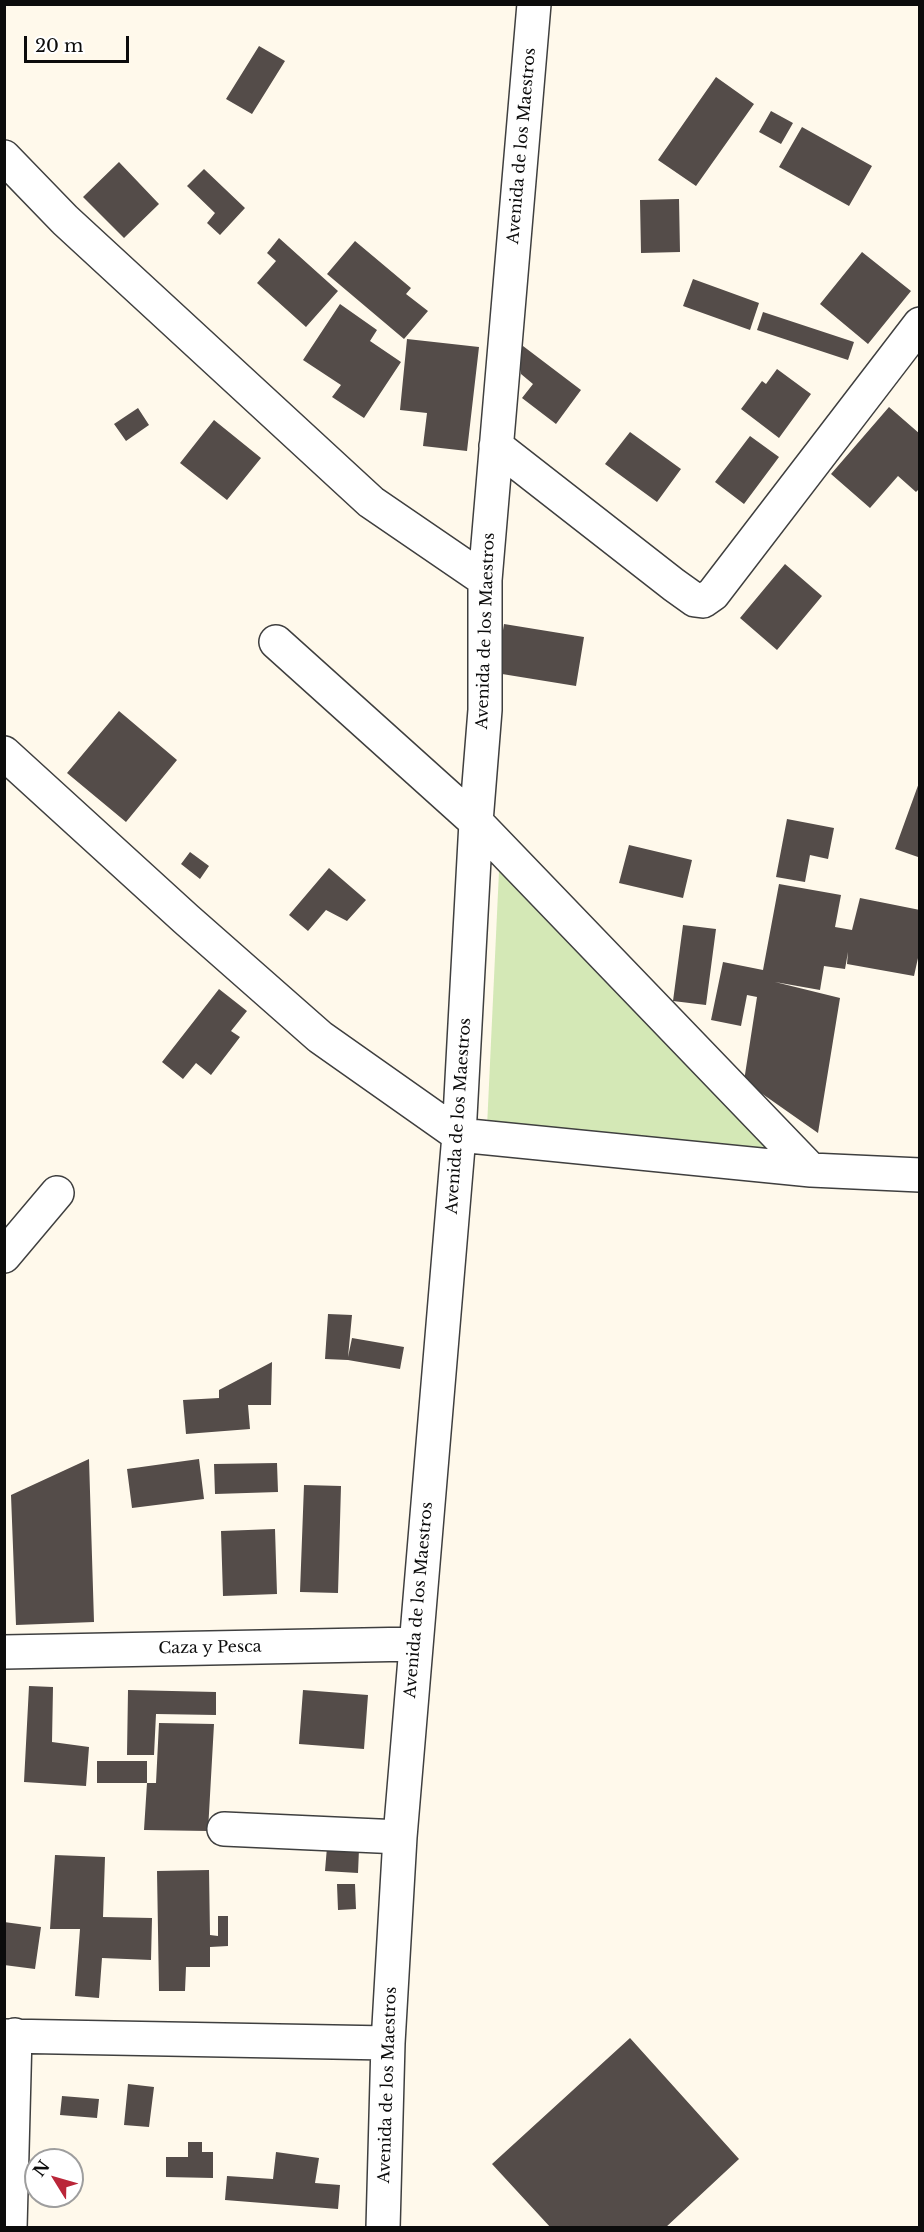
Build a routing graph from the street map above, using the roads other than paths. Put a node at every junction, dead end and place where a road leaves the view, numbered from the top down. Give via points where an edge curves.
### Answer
1 (534, 4) edge
2 (4, 157) edge
3 (920, 324) edge
4 (496, 446) junction
5 (485, 580) junction
6 (276, 642) dead end
7 (4, 753) edge
8 (476, 822) junction
9 (459, 1135) junction
10 (811, 1170) junction
11 (920, 1175) edge
12 (57, 1193) dead end
13 (4, 1256) edge
14 (415, 1644) junction
15 (4, 1652) edge
16 (224, 1829) dead end
17 (400, 1837) junction
18 (10, 2036) edge
19 (388, 2043) junction
20 (10, 2228) edge
21 (383, 2228) edge

1 - 4 street, Avenida de los Maestros
2 - 5 street via 65,220 371,502
3 - 4 street via 704,601 695,600 674,585
4 - 5 street, Avenida de los Maestros
5 - 8 street, Avenida de los Maestros via 485,710
6 - 8 street
7 - 9 street via 321,1037
8 - 9 street, Avenida de los Maestros
8 - 10 street
9 - 10 street
9 - 14 street, Avenida de los Maestros
10 - 11 street
12 - 13 street
14 - 15 street, Caza y Pesca
14 - 17 street, Avenida de los Maestros
16 - 17 street
17 - 19 street, Avenida de los Maestros
18 - 19 street
18 - 20 street
19 - 21 street, Avenida de los Maestros

